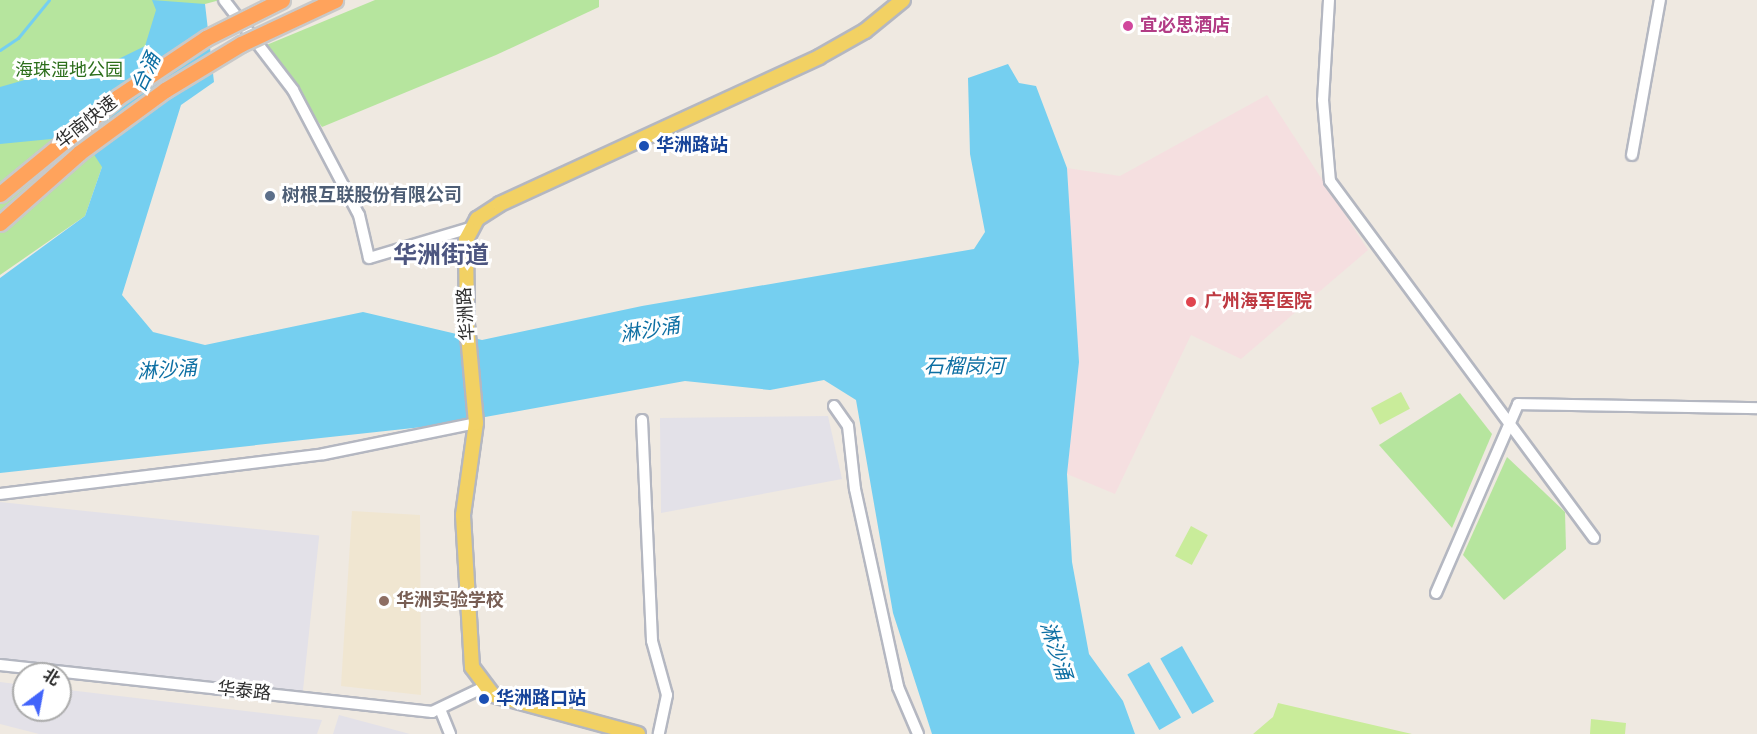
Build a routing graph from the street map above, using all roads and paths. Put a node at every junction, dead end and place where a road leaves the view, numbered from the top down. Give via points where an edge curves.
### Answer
1 (224, 0) edge
2 (282, 0) edge
3 (335, 0) edge
4 (903, 0) edge
5 (1329, 0) edge
6 (1660, 0) edge
7 (1632, 155) dead end
8 (0, 194) edge
9 (0, 223) edge
10 (473, 227) junction
11 (834, 406) dead end
12 (1757, 408) edge
13 (642, 420) dead end
14 (1511, 421) junction
15 (476, 423) junction
16 (0, 494) edge
17 (1594, 538) dead end
18 (1436, 593) dead end
19 (0, 665) edge
20 (482, 688) junction
21 (440, 709) junction
22 (450, 734) edge
23 (638, 734) edge
24 (659, 734) edge
25 (918, 734) edge

1 - 10 street via 293,90 359,215 369,258
2 - 8 highway, 华南快速, bridge via 206,38 117,97
3 - 9 highway, 华南快速, bridge via 241,44 165,90 79,153
4 - 10 main road via 865,32 819,57 500,204
5 - 14 street via 1323,100 1330,181
6 - 7 street
10 - 15 main road, 华洲路 via 465,254
11 - 25 street via 848,426 855,489 898,687
12 - 14 street via 1518,404
13 - 24 street via 652,641 667,695
14 - 17 street
14 - 18 street
15 - 16 street via 324,454
15 - 20 main road, 华洲路 via 463,515 470,659
19 - 21 street, 华泰路 via 381,707
20 - 21 street, 华泰路
20 - 23 main road
21 - 22 street

